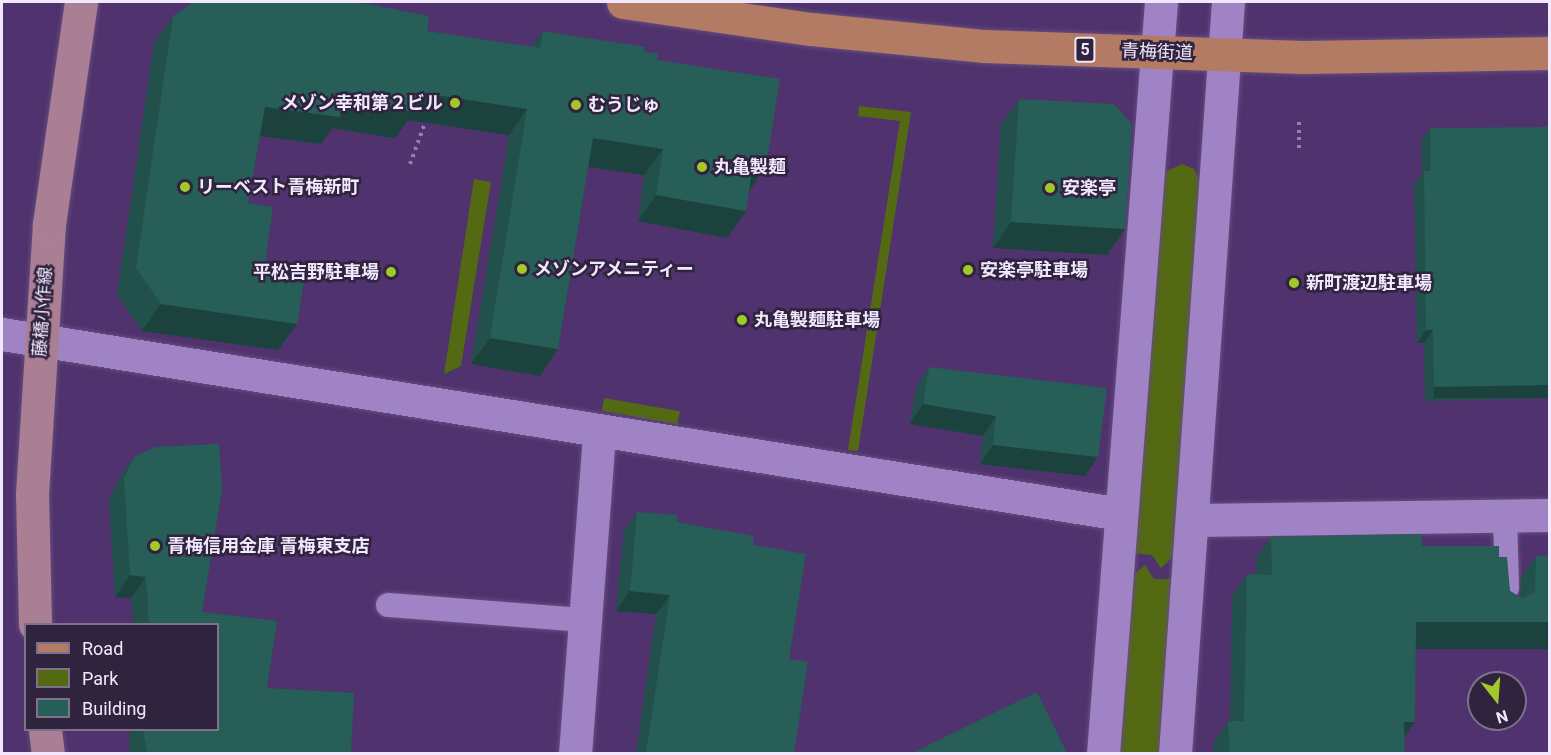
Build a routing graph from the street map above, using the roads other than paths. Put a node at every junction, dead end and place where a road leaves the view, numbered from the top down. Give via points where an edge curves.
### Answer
1 (81, 2) edge
2 (623, 2) edge
3 (1161, 2) edge
4 (1228, 2) edge
5 (1157, 52) junction
6 (1550, 53) edge
7 (1223, 54) junction
8 (2, 334) edge
9 (41, 341) junction
10 (599, 432) junction
11 (1120, 514) junction
12 (1505, 515) junction
13 (1550, 515) edge
14 (1193, 519) junction
15 (388, 605) dead end
16 (1507, 606) edge
17 (585, 620) junction
18 (35, 623) edge
19 (45, 731) edge
20 (48, 753) edge
21 (575, 753) edge
22 (1103, 753) edge
23 (1175, 753) edge

1 - 9 main road, 藤橋小作線 via 49,224
2 - 5 main road, 青梅街道 / 5 via 811,29 985,46
3 - 5 street
4 - 7 street
5 - 7 main road, 青梅街道 / 5
5 - 11 street
6 - 7 main road, 青梅街道 / 5
7 - 14 street
8 - 9 street
9 - 10 street
9 - 18 main road, 藤橋小作線 via 32,494
10 - 11 street
10 - 17 street
11 - 22 street
12 - 13 street
12 - 14 street
12 - 16 lane
14 - 23 street
15 - 17 lane
17 - 21 street
19 - 20 main road

